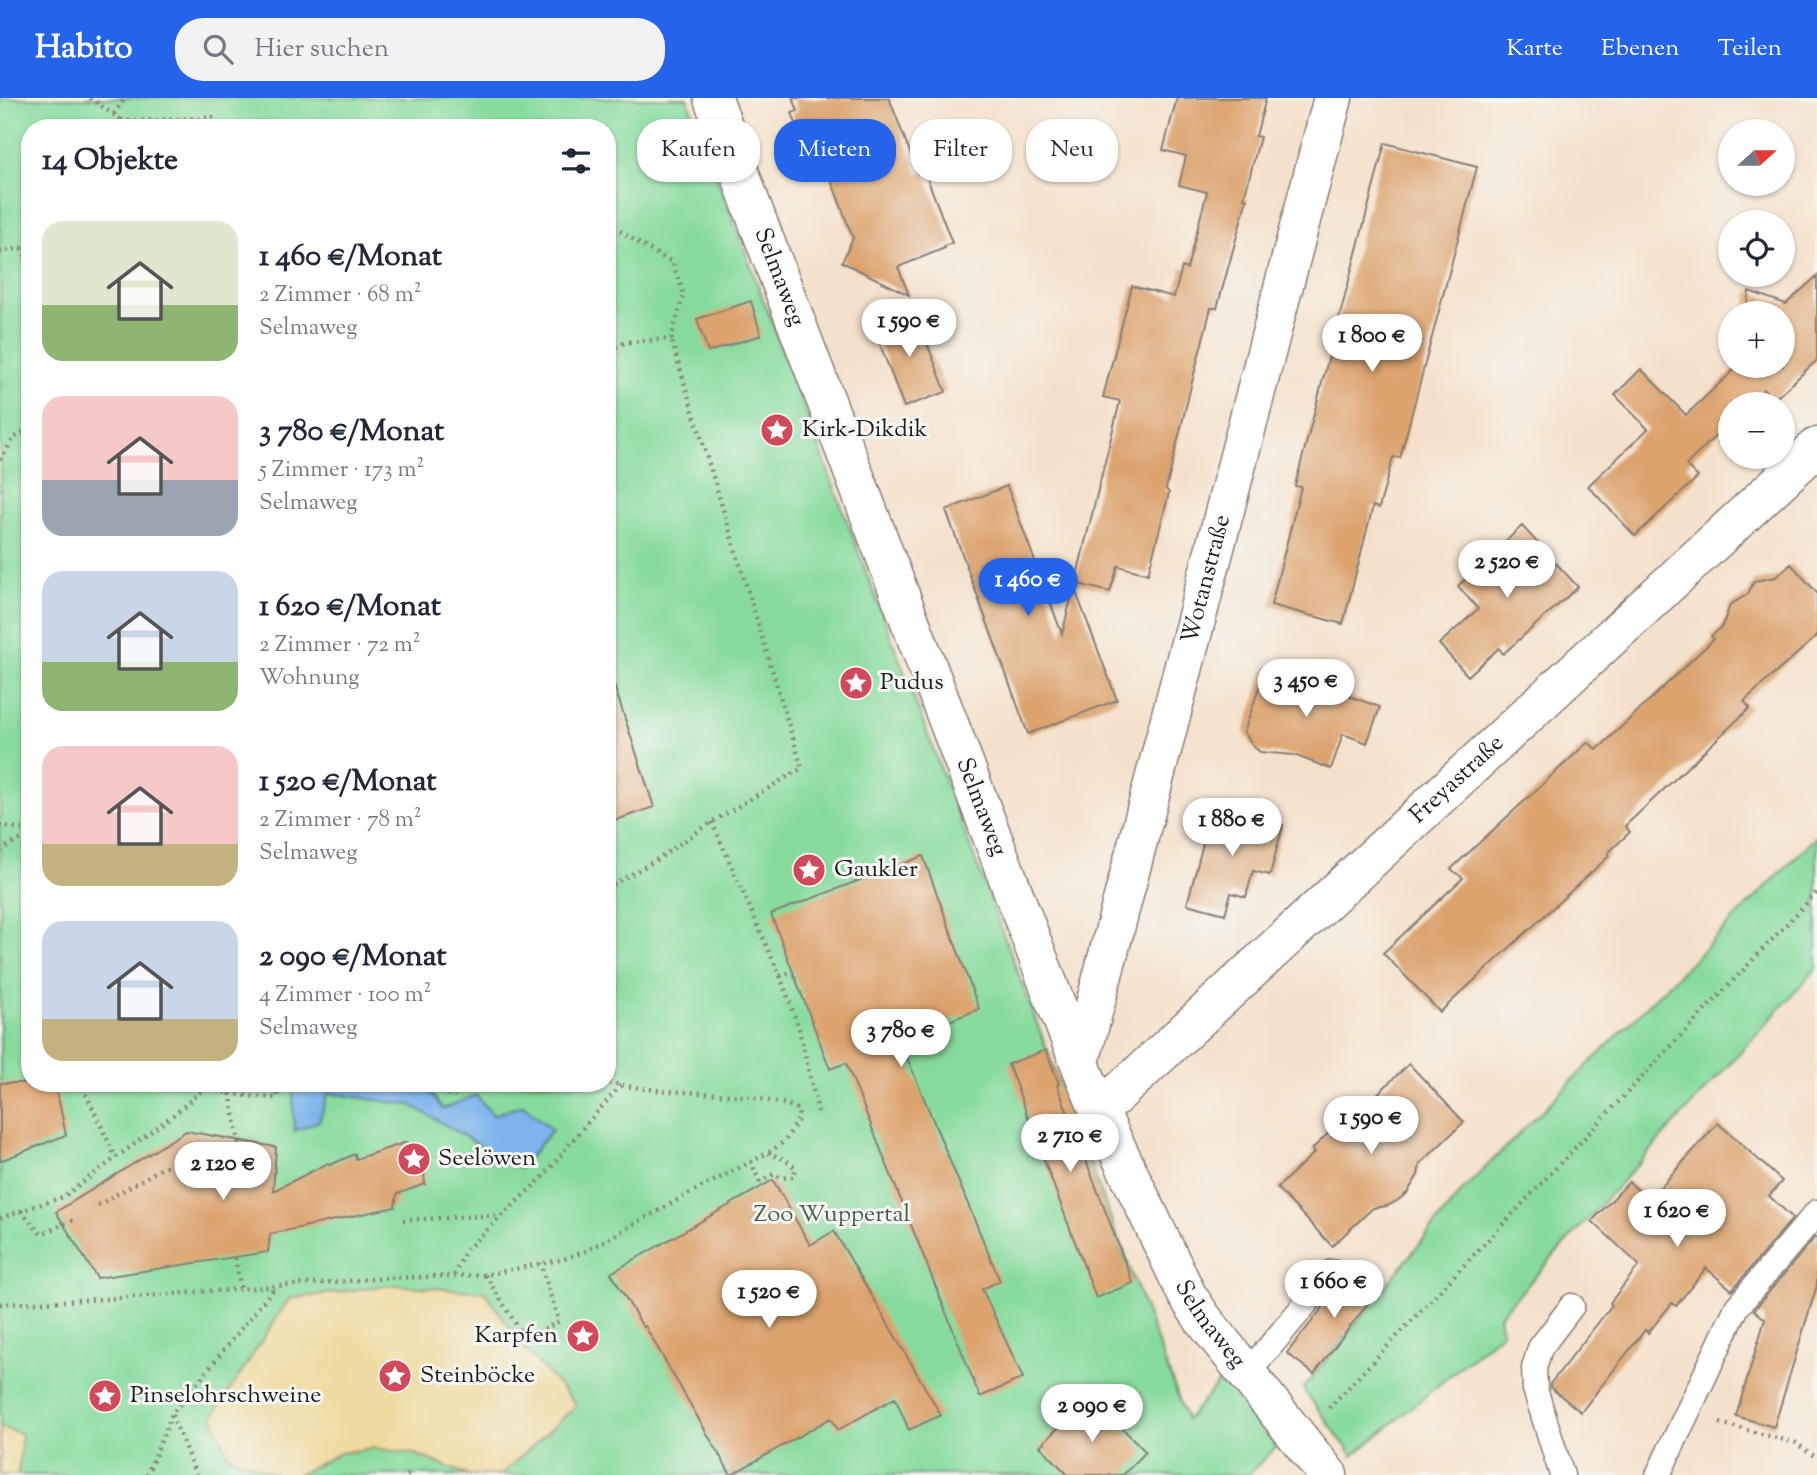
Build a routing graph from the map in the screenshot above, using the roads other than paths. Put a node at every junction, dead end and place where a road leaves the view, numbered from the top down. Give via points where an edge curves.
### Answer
1 (713, 98) edge
2 (1333, 98) edge
3 (1817, 447) edge
4 (1080, 1062) junction
5 (1099, 1111) junction
6 (1817, 1212) edge
7 (1332, 1272) dead end
8 (1572, 1306) dead end
9 (1247, 1374) junction
10 (1328, 1475) edge
11 (1562, 1475) edge
12 (1658, 1475) edge

1 - 4 street, Selmaweg
2 - 4 street, Wotanstraße
3 - 5 street, Freyastraße
4 - 5 street, Selmaweg
5 - 9 street, Selmaweg via 1187,1295
6 - 12 lane via 1737,1307
7 - 9 lane
8 - 11 lane via 1540,1348 1534,1368 1535,1389
9 - 10 street, Selmaweg

